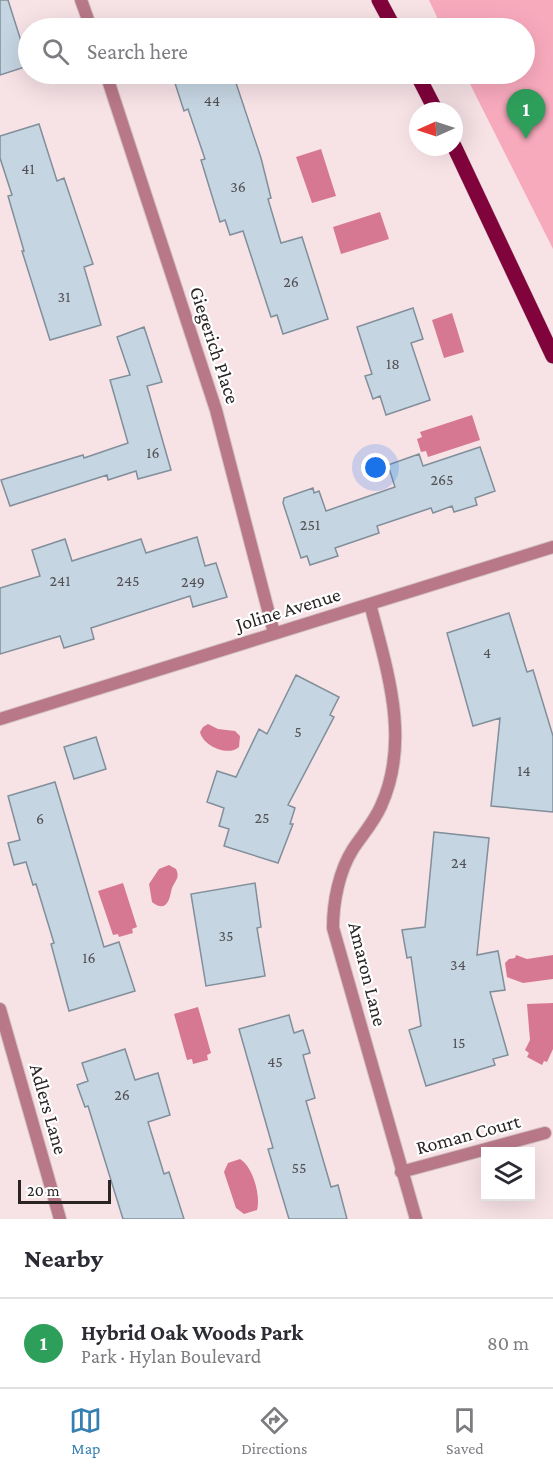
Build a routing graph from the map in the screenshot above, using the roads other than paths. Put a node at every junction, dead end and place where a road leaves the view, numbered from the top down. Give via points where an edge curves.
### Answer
1 (81, 0) edge
2 (379, 0) edge
3 (87, 18) edge
4 (389, 18) edge
5 (109, 84) edge
6 (422, 84) edge
7 (431, 102) edge
8 (459, 156) edge
9 (553, 356) edge
10 (553, 547) edge
11 (370, 604) junction
12 (274, 633) junction
13 (0, 719) edge
14 (0, 1009) edge
15 (545, 1133) dead end
16 (401, 1172) junction
17 (60, 1219) edge
18 (416, 1219) edge

1 - 3 street
2 - 4 main road
5 - 12 street, Giegerich Place via 216,410
6 - 7 main road
8 - 9 main road
10 - 11 street, Joline Avenue
11 - 12 street, Joline Avenue
11 - 16 street, Amaron Lane via 392,693 397,729 394,767 383,803 352,850 339,881 333,928
12 - 13 street, Joline Avenue
14 - 17 street, Adlers Lane
15 - 16 street, Roman Court
16 - 18 street, Amaron Lane

